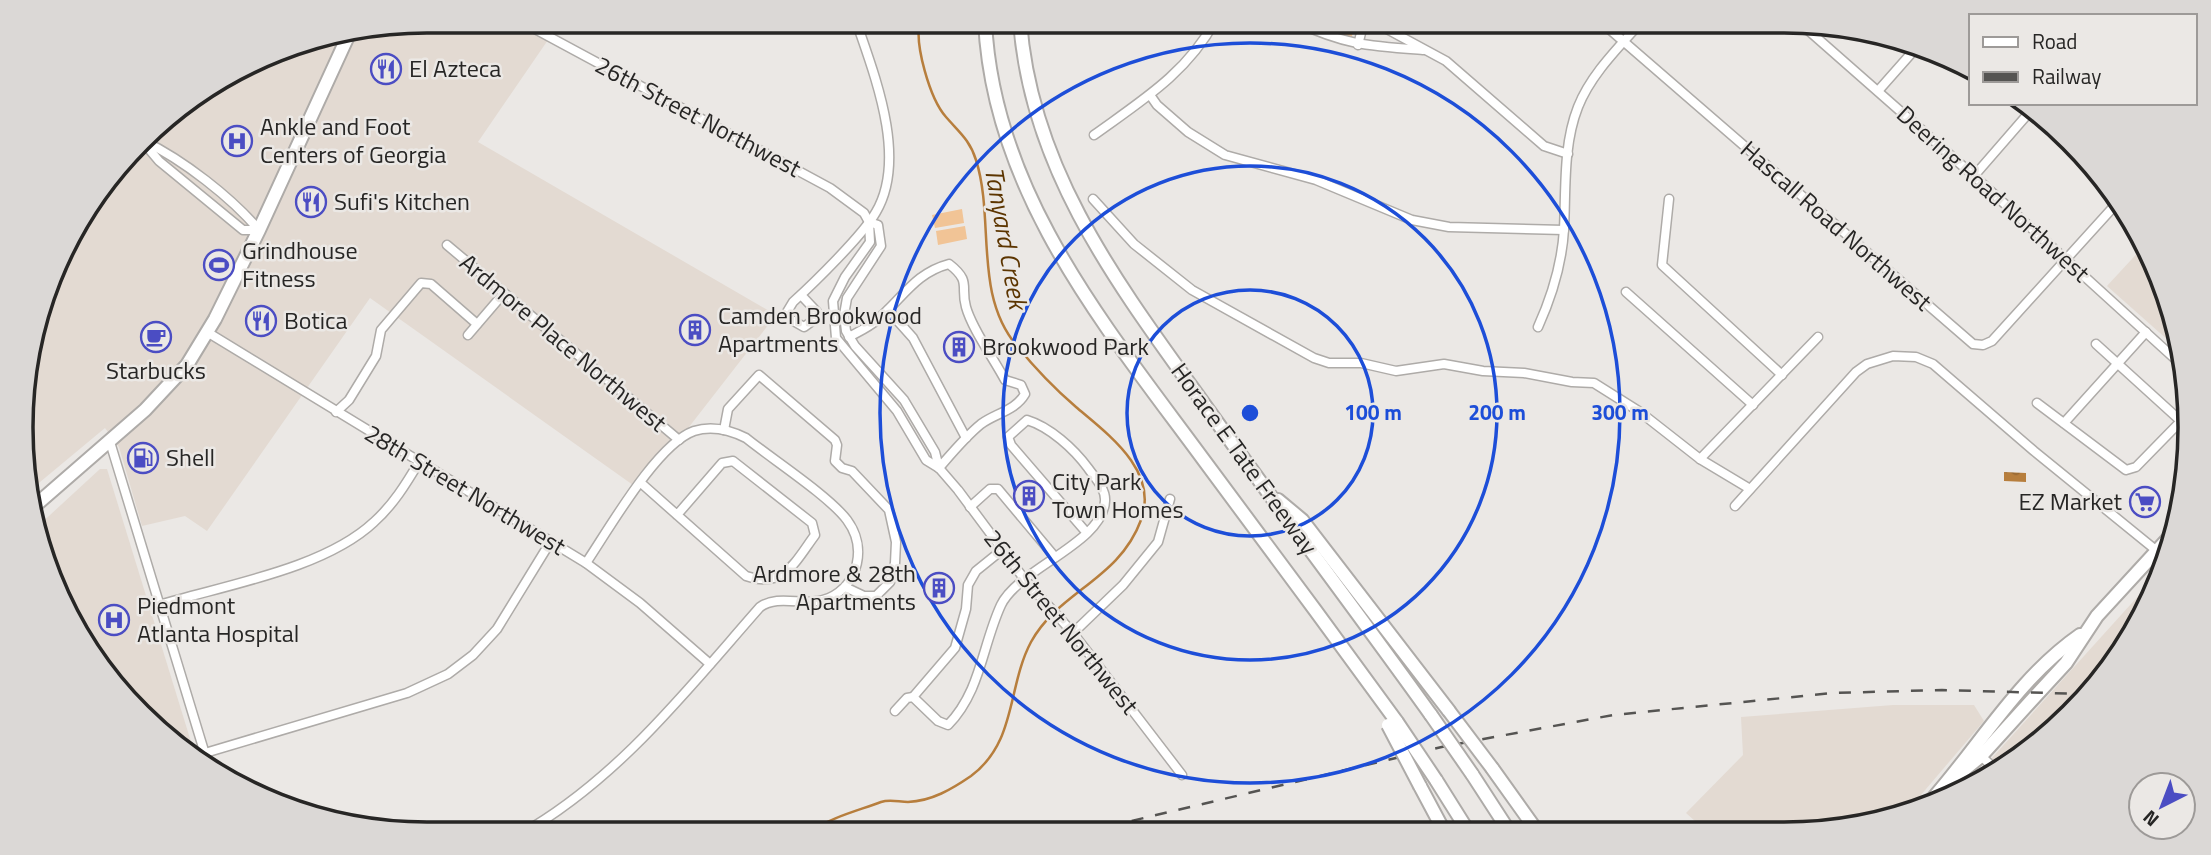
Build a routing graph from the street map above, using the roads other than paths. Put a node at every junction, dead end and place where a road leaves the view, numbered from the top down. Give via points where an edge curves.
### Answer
1 (542, 33) edge
2 (860, 33) edge
3 (985, 33) edge
4 (1022, 33) edge
5 (1207, 33) edge
6 (1320, 33) edge
7 (1361, 33) edge
8 (1394, 33) edge
9 (1614, 33) edge
10 (1631, 33) edge
11 (1813, 34) edge
12 (1624, 41) junction
13 (345, 42) edge
14 (1358, 46) junction
15 (1427, 50) junction
16 (1911, 54) edge
17 (1878, 91) junction
18 (1150, 95) junction
19 (2026, 116) edge
20 (1094, 135) dead end
21 (152, 146) edge
22 (1568, 154) junction
23 (1974, 176) junction
24 (1093, 199) dead end
25 (1669, 199) dead end
26 (2112, 209) edge
27 (869, 222) junction
28 (259, 230) junction
29 (1564, 230) junction
30 (447, 245) dead end
31 (2067, 259) junction
32 (1626, 292) dead end
33 (504, 293) junction
34 (801, 295) dead end
35 (888, 310) junction
36 (478, 324) junction
37 (1538, 327) dead end
38 (207, 332) junction
39 (2146, 332) junction
40 (468, 335) dead end
41 (849, 337) junction
42 (1818, 337) dead end
43 (2096, 344) dead end
44 (2171, 355) edge
45 (2117, 363) junction
46 (1782, 376) junction
47 (2037, 403) dead end
48 (1753, 405) junction
49 (336, 412) junction
50 (2178, 418) edge
51 (2064, 423) junction
52 (2178, 426) edge
53 (724, 430) junction
54 (966, 438) junction
55 (679, 440) junction
56 (110, 442) junction
57 (1700, 459) junction
58 (419, 462) junction
59 (939, 468) junction
60 (640, 483) junction
61 (1264, 487) junction
62 (1750, 489) junction
63 (1170, 499) dead end
64 (41, 501) edge
65 (1735, 506) dead end
66 (970, 507) junction
67 (677, 515) junction
68 (1086, 533) junction
69 (551, 541) junction
70 (1002, 550) junction
71 (2157, 551) joint
72 (1055, 557) junction
73 (586, 563) junction
74 (1025, 580) junction
75 (845, 587) junction
76 (159, 605) junction
77 (2083, 633) junction
78 (1073, 634) junction
79 (710, 664) junction
80 (914, 697) junction
81 (895, 711) dead end
82 (1392, 724) junction
83 (205, 753) joint
84 (1980, 756) junction
85 (1989, 764) edge
86 (1182, 775) dead end
87 (1943, 787) joint
88 (539, 822) edge
89 (1439, 822) edge
90 (1462, 822) edge
91 (1503, 822) edge
92 (1531, 822) edge

1 - 27 street, 26th Street Northwest via 830,188
2 - 27 street via 885,117 887,171 882,199
3 - 82 highway, Horace E Tate Freeway via 994,92 1013,156 1067,270 1367,681
4 - 61 highway, Horace E Tate Freeway via 1037,114 1072,206 1148,327
5 - 18 street via 1186,65
6 - 14 street
7 - 14 street
8 - 15 street
9 - 12 street, Hascall Road Northwest
10 - 12 street
11 - 17 street, Deering Road Northwest
12 - 22 street via 1583,97 1573,121
12 - 31 street, Hascall Road Northwest via 1973,344 1992,341
13 - 28 highway
14 - 15 street
15 - 22 street via 1458,70 1544,146
16 - 17 street
17 - 23 street, Deering Road Northwest
18 - 20 street
18 - 29 street via 1188,132 1225,155 1316,180 1412,219 1449,227
19 - 23 street
21 - 28 street via 195,174
22 - 29 street
23 - 31 street, Deering Road Northwest
24 - 57 street via 1134,244 1192,290 1314,358 1396,371 1444,364 1594,383
25 - 46 street via 1662,265
26 - 31 street, Hascall Road Northwest
27 - 34 street
27 - 41 street, 26th Street Northwest via 878,225 882,241 847,298 844,315
27 - 59 street, 26th Street Northwest via 870,242 832,301 836,338 897,411 926,460
28 - 38 highway
29 - 37 street via 1556,281
30 - 33 street, Ardmore Place Northwest
31 - 39 street, Deering Road Northwest
32 - 48 street
33 - 36 street
33 - 55 street, Ardmore Place Northwest
35 - 41 street
35 - 54 street via 913,338
35 - 54 street via 915,279 932,268 950,264 960,273 966,307 1005,380 1021,385 1025,394 1019,403 983,422
36 - 40 street
36 - 49 street via 431,284 421,283 381,330 376,356 349,400
38 - 49 street, 28th Street Northwest
38 - 56 highway via 164,392
39 - 44 street, Deering Road Northwest
39 - 45 street
41 - 59 street, 26th Street Northwest via 904,400 935,452
42 - 46 street
43 - 45 street
45 - 50 street
45 - 51 street
46 - 48 street
47 - 51 street
48 - 57 street
49 - 58 street, 28th Street Northwest
51 - 52 street via 2114,463 2130,470
53 - 55 street via 702,429
53 - 75 street via 746,438 847,520 856,536 858,561
53 - 75 street via 728,409 758,375 835,440 835,461 887,505 896,542 890,583 876,596
54 - 59 street
55 - 60 street
56 - 64 highway
56 - 76 street
57 - 62 street
58 - 69 street, 28th Street Northwest
58 - 76 street via 384,512 339,548
59 - 66 street, 26th Street Northwest
60 - 67 street
60 - 73 street
61 - 91 highway, Horace E Tate Freeway, bridge
61 - 92 highway, bridge via 1302,520
62 - 65 street
62 - 71 street via 1856,372 1880,359 1907,356 1940,369
63 - 78 street via 1158,542
66 - 70 street, 26th Street Northwest
66 - 72 street via 990,489 998,489
67 - 67 street via 746,576 761,581 778,578 789,569 815,535 812,523 733,461 722,463
68 - 68 street via 1011,445 1008,437 1027,420 1042,425 1083,461 1103,489 1101,515
68 - 72 street
69 - 73 street, 28th Street Northwest
69 - 83 street via 498,629 448,674 407,693
70 - 74 street, 26th Street Northwest
70 - 80 street via 968,585 955,648
71 - 77 highway
72 - 74 street
73 - 79 street, 28th Street Northwest
74 - 78 street, 26th Street Northwest
74 - 80 street via 1002,603 972,694 960,713 948,725
75 - 79 street via 817,602 765,604
76 - 83 street
77 - 84 highway via 2066,663
77 - 87 highway via 2055,653 1971,748
78 - 86 street, 26th Street Northwest
79 - 88 street via 621,760
80 - 81 street via 906,698
82 - 89 highway, bridge
82 - 90 highway, Horace E Tate Freeway, bridge
84 - 85 street
84 - 87 highway

